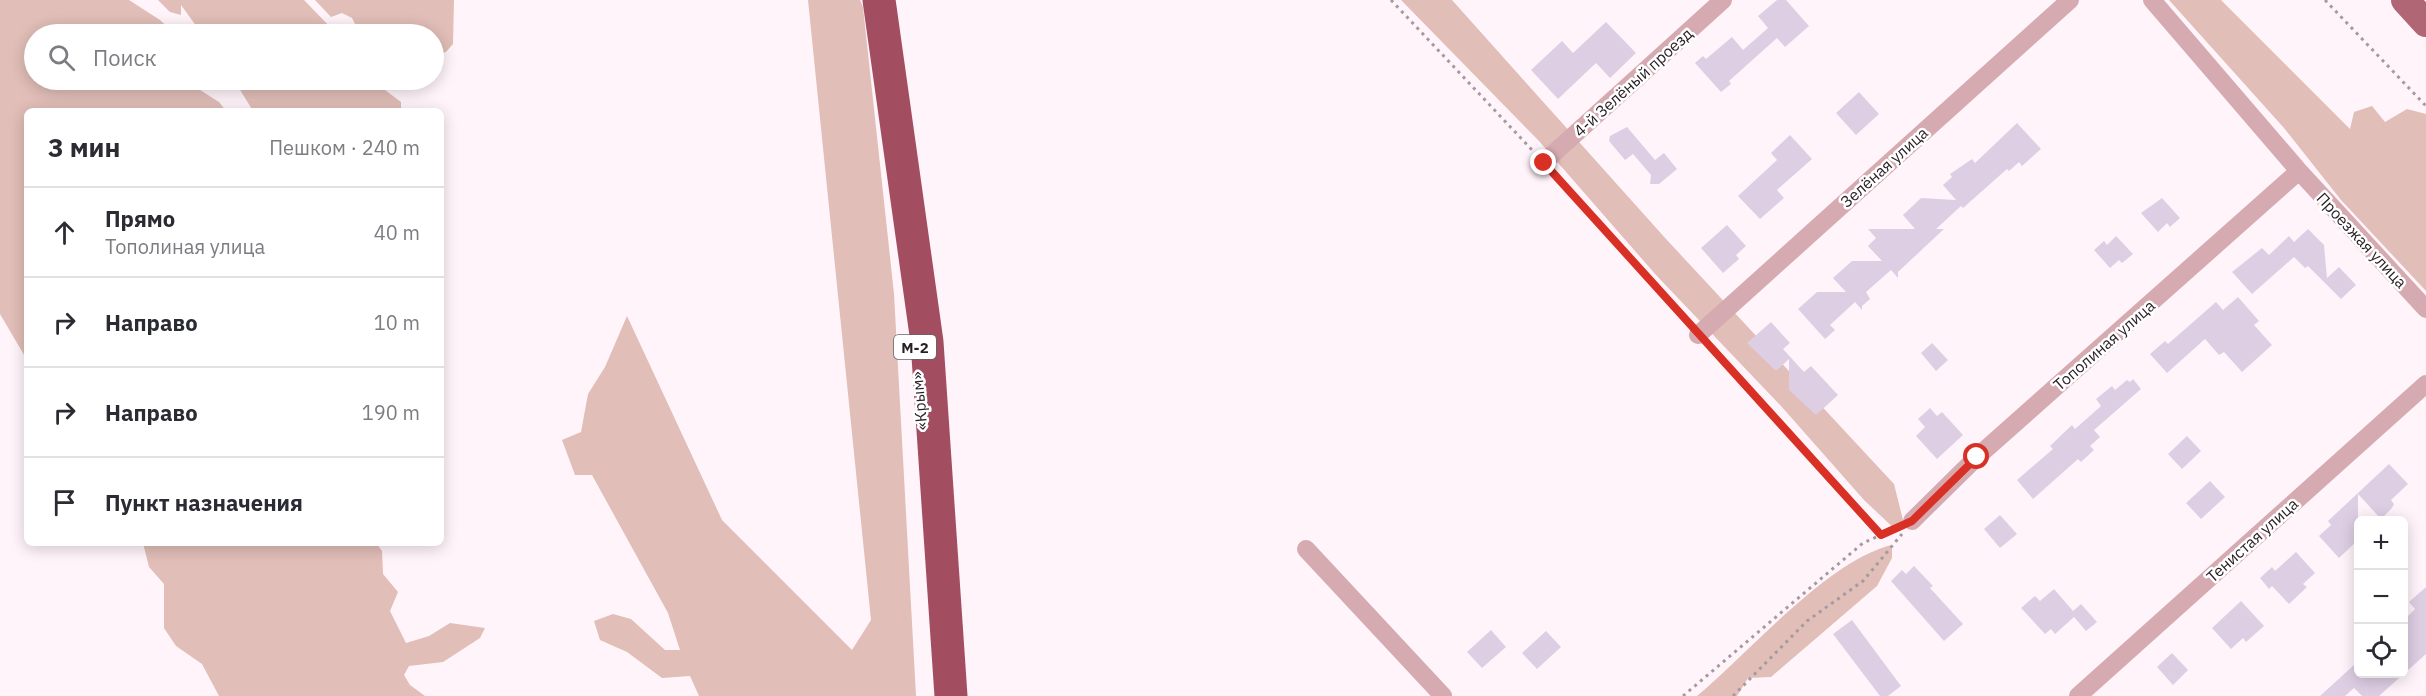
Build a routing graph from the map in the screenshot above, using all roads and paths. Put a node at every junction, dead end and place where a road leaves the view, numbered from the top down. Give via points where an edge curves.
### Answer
1 (868, 0) edge
2 (879, 0) edge
3 (1391, 0) edge
4 (1723, 0) edge
5 (2070, 0) edge
6 (2152, 0) edge
7 (2325, 0) edge
8 (2405, 0) edge
9 (2426, 22) edge
10 (2426, 106) edge
11 (1544, 163) junction
12 (2299, 171) junction
13 (2426, 309) edge
14 (1698, 335) junction
15 (2426, 384) edge
16 (1912, 521) junction
17 (1881, 535) junction
18 (1306, 549) dead end
19 (939, 696) edge
20 (951, 696) edge
21 (1443, 696) edge
22 (1683, 696) edge
23 (1733, 696) edge
24 (2078, 696) edge

1 - 19 highway, «Крым» / М-2 via 908,270 930,519
2 - 20 highway via 927,342
3 - 11 path
4 - 11 street, 4-й Зелёный проезд
5 - 14 street, Зелёная улица
6 - 12 street, Проезжая улица
7 - 10 path
8 - 9 main road
11 - 14 path
12 - 13 street, Проезжая улица
12 - 16 street, Тополиная улица via 1977,457
14 - 17 path
15 - 24 street, Тенистая улица
16 - 17 path
16 - 23 path via 1863,581 1807,621
17 - 22 path via 1863,543
18 - 21 street

